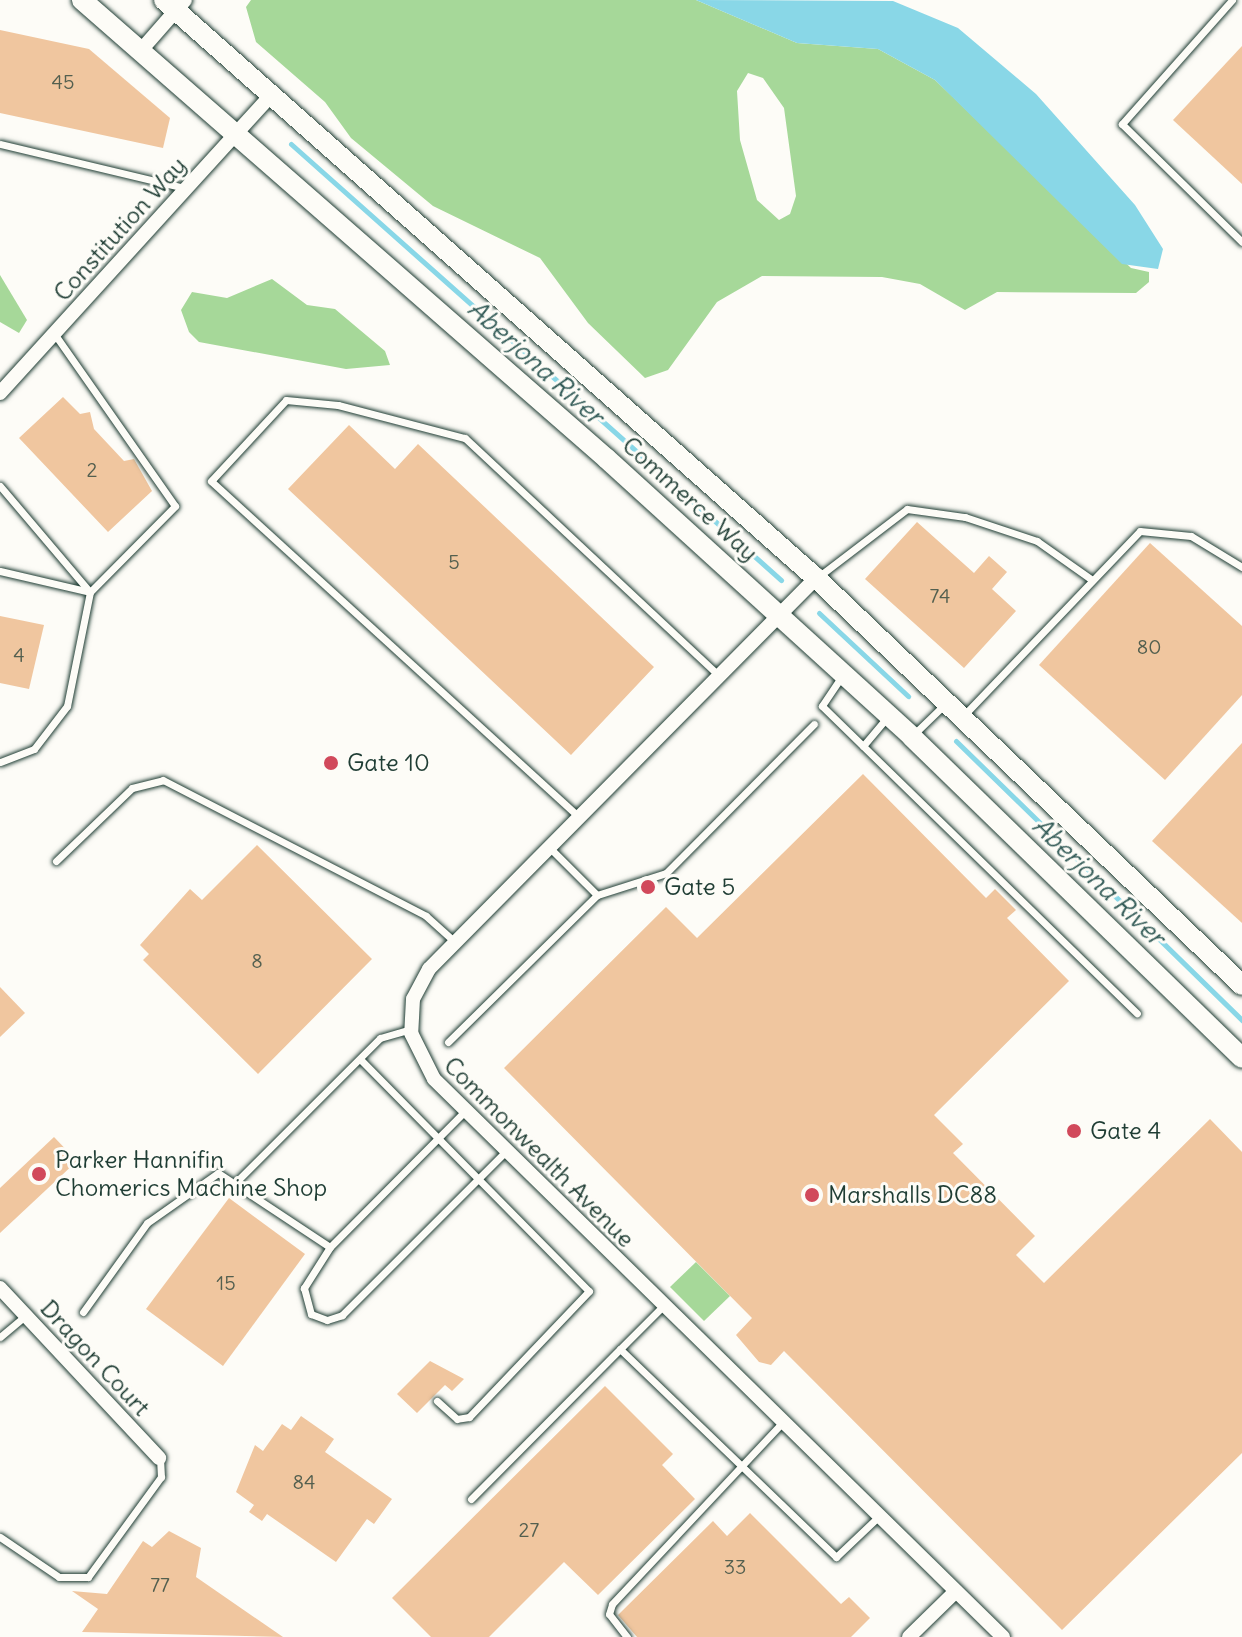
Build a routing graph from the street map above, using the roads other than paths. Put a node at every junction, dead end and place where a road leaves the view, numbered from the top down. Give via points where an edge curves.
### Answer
1 (82, 0) edge
2 (1232, 0) edge
3 (175, 3) edge
4 (142, 49) junction
5 (272, 94) junction
6 (238, 132) junction
7 (0, 144) edge
8 (186, 189) junction
9 (1242, 242) edge
10 (54, 333) junction
11 (0, 393) edge
12 (0, 486) edge
13 (1242, 567) edge
14 (0, 571) edge
15 (816, 578) junction
16 (1092, 580) junction
17 (90, 592) junction
18 (780, 617) junction
19 (843, 674) junction
20 (720, 677) junction
21 (948, 701) junction
22 (888, 715) junction
23 (963, 716) junction
24 (814, 724) dead end
25 (912, 737) junction
26 (863, 746) junction
27 (0, 762) edge
28 (579, 817) junction
29 (549, 847) junction
30 (56, 861) dead end
31 (597, 895) junction
32 (455, 942) junction
33 (1242, 985) edge
34 (1137, 1013) dead end
35 (411, 1029) junction
36 (448, 1042) dead end
37 (1242, 1058) edge
38 (360, 1059) junction
39 (466, 1110) junction
40 (438, 1137) junction
41 (506, 1151) junction
42 (478, 1178) junction
43 (238, 1180) junction
44 (330, 1247) junction
45 (0, 1288) edge
46 (662, 1307) junction
47 (83, 1312) dead end
48 (26, 1315) junction
49 (0, 1337) edge
50 (620, 1349) junction
51 (437, 1401) dead end
52 (781, 1424) junction
53 (159, 1458) joint
54 (740, 1465) junction
55 (471, 1499) dead end
56 (877, 1518) junction
57 (0, 1537) edge
58 (954, 1593) junction
59 (627, 1637) edge
60 (909, 1637) edge
61 (1003, 1637) edge

1 - 4 street, Commerce Way
2 - 9 lane via 1122,124
3 - 4 street
3 - 5 street, Commerce Way
4 - 6 street, Commerce Way
5 - 6 street, Constitution Way
5 - 15 street, Commerce Way
6 - 8 street, Constitution Way
6 - 18 street, Commerce Way
7 - 8 lane
8 - 10 street, Constitution Way
10 - 11 street, Constitution Way
10 - 17 lane via 175,506
12 - 17 lane
13 - 16 lane via 1198,539 1151,528
14 - 17 lane
15 - 16 lane via 907,509 965,517 1037,541
15 - 18 street, Commonwealth Avenue
15 - 21 street, Commerce Way
16 - 23 lane
17 - 27 lane via 67,706 34,749
18 - 19 street, Commerce Way
18 - 20 street, Commonwealth Avenue
19 - 22 street, Commerce Way
19 - 26 lane via 822,706
20 - 28 street, Commonwealth Avenue
20 - 28 lane via 465,438 338,405 286,400 211,481
21 - 23 street, Commerce Way
21 - 25 lane
22 - 25 street, Commerce Way
22 - 26 lane
23 - 33 street, Commerce Way
24 - 31 lane via 666,873
25 - 37 street, Commerce Way
26 - 34 lane
28 - 29 street, Commonwealth Avenue
29 - 31 lane
29 - 32 street, Commonwealth Avenue
30 - 32 lane via 132,788 163,780 426,916
31 - 36 lane
32 - 35 street, Commonwealth Avenue via 419,983
35 - 38 lane via 384,1036
35 - 39 street, Commonwealth Avenue via 423,1065
38 - 40 lane
38 - 43 lane
39 - 40 lane
39 - 41 street, Commonwealth Avenue
40 - 42 lane
40 - 44 lane
41 - 42 lane
41 - 46 street, Commonwealth Avenue
42 - 44 lane via 342,1315 327,1320 311,1314 303,1293
42 - 51 lane via 588,1295 469,1417 454,1417
43 - 44 lane
43 - 47 lane via 215,1173 147,1223
45 - 48 street, Dragon Court
46 - 50 lane
46 - 52 street, Commonwealth Avenue
48 - 49 lane
48 - 53 street, Dragon Court
50 - 54 lane
50 - 55 lane
52 - 54 lane
52 - 56 street, Commonwealth Avenue
53 - 57 lane via 161,1477 88,1577 59,1577
54 - 56 lane via 836,1557
54 - 59 lane via 609,1609
56 - 58 street, Commonwealth Avenue
58 - 60 street
58 - 61 street, Commonwealth Avenue

